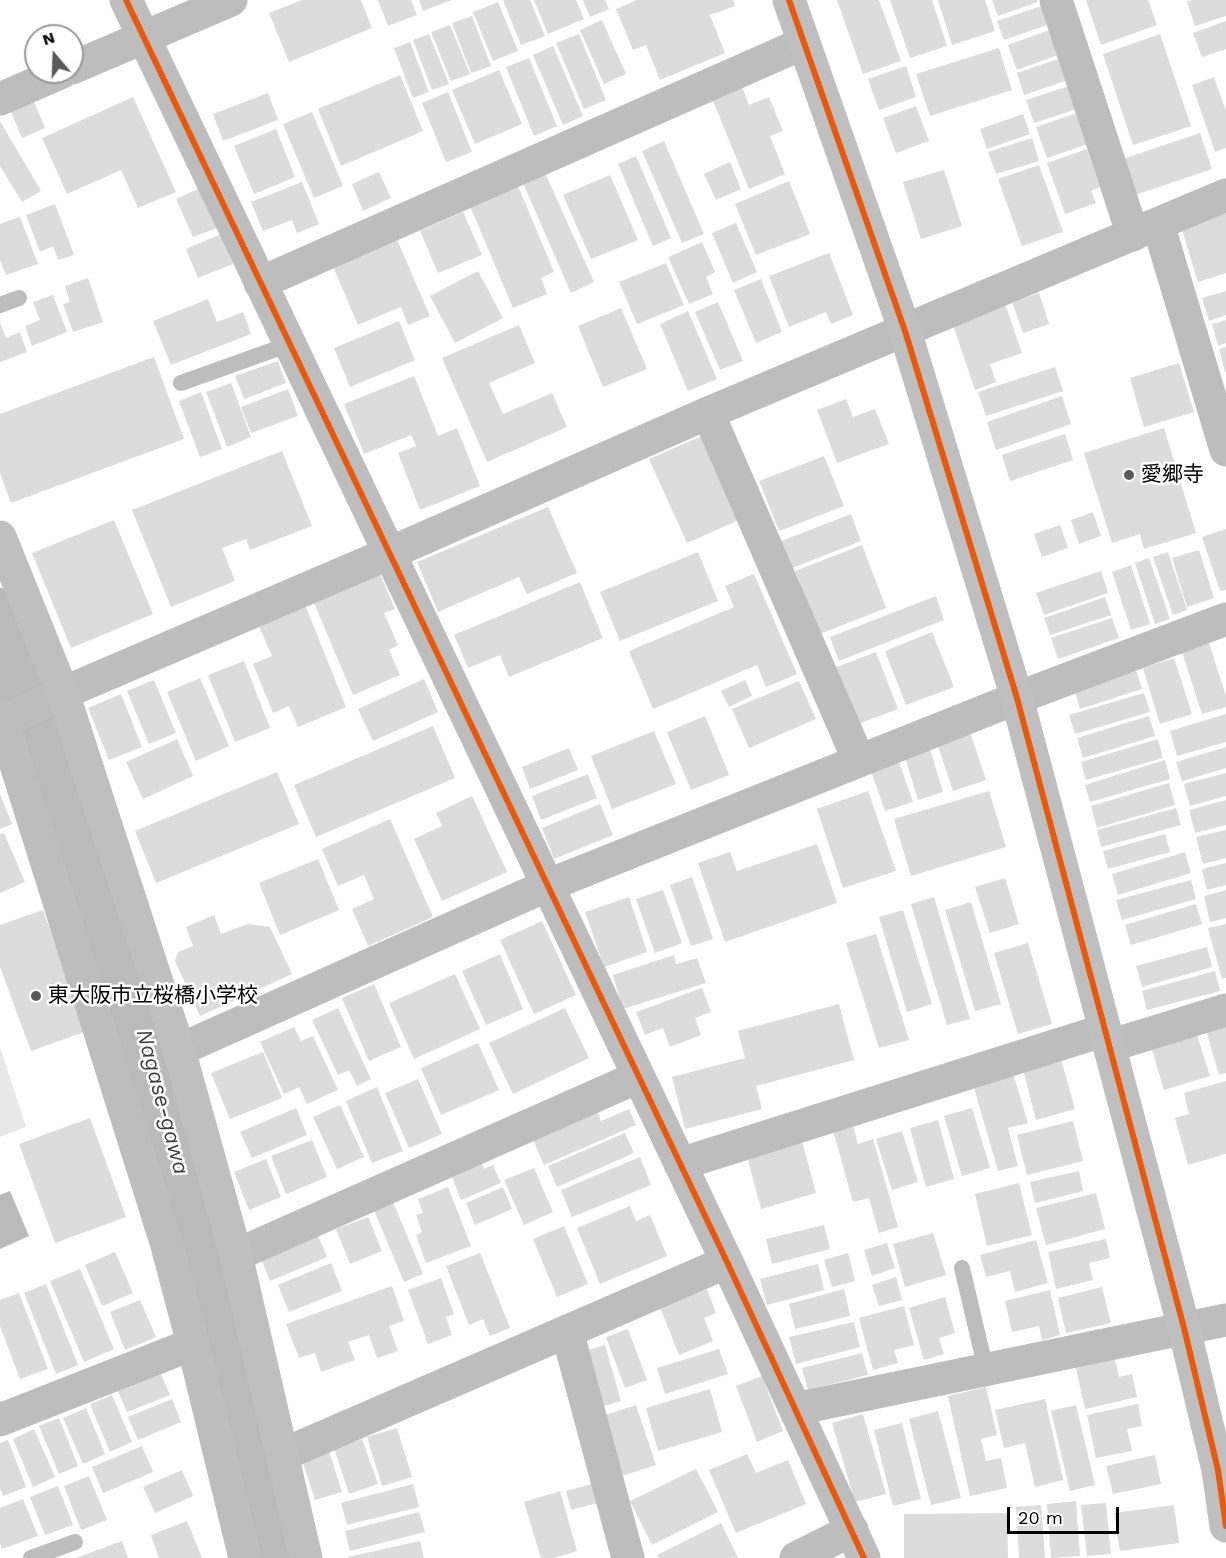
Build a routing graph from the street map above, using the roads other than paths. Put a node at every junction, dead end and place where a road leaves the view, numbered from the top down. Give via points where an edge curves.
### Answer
1 (126, 0) edge
2 (231, 0) edge
3 (789, 0) edge
4 (1056, 0) edge
5 (142, 38) junction
6 (804, 44) junction
7 (84, 63) edge
8 (34, 84) edge
9 (0, 99) edge
10 (1226, 195) edge
11 (1146, 229) junction
12 (260, 283) junction
13 (19, 298) dead end
14 (0, 305) edge
15 (904, 331) junction
16 (290, 345) junction
17 (181, 382) dead end
18 (708, 413) junction
19 (1226, 450) edge
20 (0, 537) edge
21 (390, 553) junction
22 (1225, 621) edge
23 (63, 693) junction
24 (1017, 698) junction
25 (1, 719) edge
26 (859, 761) junction
27 (546, 886) junction
28 (1226, 1010) edge
29 (1107, 1038) junction
30 (178, 1050) junction
31 (638, 1077) junction
32 (680, 1164) junction
33 (236, 1255) junction
34 (727, 1262) junction
35 (962, 1268) dead end
36 (1226, 1320) edge
37 (1184, 1328) junction
38 (567, 1331) junction
39 (194, 1344) junction
40 (986, 1370) junction
41 (795, 1409) junction
42 (0, 1420) edge
43 (282, 1455) junction
44 (1222, 1470) edge
45 (1226, 1526) edge
46 (75, 1542) dead end
47 (858, 1544) edge
48 (31, 1558) edge
49 (245, 1558) edge
50 (306, 1558) edge
51 (628, 1558) edge
52 (795, 1558) edge

1 - 5 street
2 - 5 street
3 - 6 street
4 - 11 street
5 - 7 street
5 - 12 street
6 - 12 street
6 - 15 street
8 - 9 street
10 - 11 street
11 - 15 street
11 - 19 street
12 - 16 street
13 - 14 lane
15 - 18 street
15 - 24 street
16 - 17 lane
16 - 21 street
18 - 21 street
18 - 26 street
20 - 23 street
21 - 23 street
21 - 27 street
22 - 24 street
23 - 25 street
23 - 30 street
24 - 26 street
24 - 29 street
25 - 39 street
26 - 27 street
27 - 30 street
27 - 31 street
28 - 29 street
29 - 32 street
29 - 37 street
30 - 33 street
31 - 32 street
31 - 33 street
32 - 34 street
33 - 43 street
34 - 38 street
34 - 41 street
35 - 40 lane
36 - 37 street
37 - 40 street
37 - 44 street
38 - 43 street
38 - 51 street
39 - 42 street
39 - 49 street
40 - 41 street
41 - 47 street
43 - 50 street
44 - 45 street
46 - 48 lane
47 - 52 street

